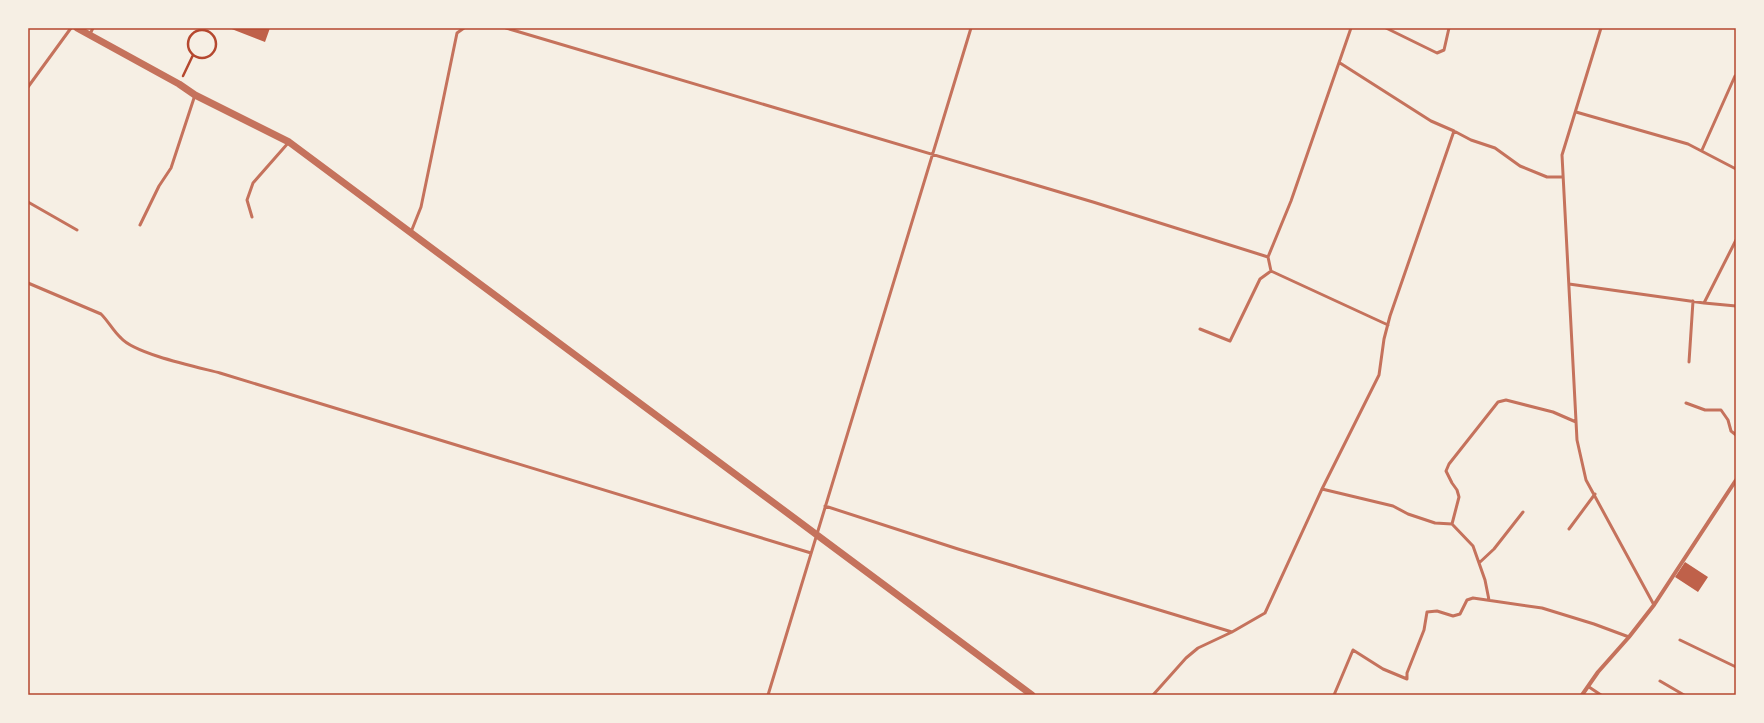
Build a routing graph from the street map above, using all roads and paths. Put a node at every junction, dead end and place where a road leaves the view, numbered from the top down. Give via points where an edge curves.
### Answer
1 (71, 28) edge
2 (77, 28) edge
3 (92, 28) edge
4 (464, 28) edge
5 (506, 28) edge
6 (971, 28) edge
7 (1351, 28) edge
8 (1386, 28) edge
9 (1449, 28) edge
10 (1601, 28) edge
11 (90, 36) junction
12 (193, 55) junction
13 (1340, 62) junction
14 (1735, 76) dead end
15 (180, 84) junction
16 (28, 87) edge
17 (196, 95) junction
18 (1576, 112) junction
19 (1454, 131) junction
20 (289, 142) junction
21 (1702, 150) junction
22 (933, 156) junction
23 (1736, 169) edge
24 (1562, 177) junction
25 (28, 202) edge
26 (252, 217) dead end
27 (140, 225) dead end
28 (77, 230) dead end
29 (411, 232) junction
30 (1736, 240) edge
31 (1268, 257) junction
32 (1271, 271) junction
33 (28, 283) edge
34 (1570, 284) junction
35 (1693, 301) junction
36 (1704, 303) junction
37 (1736, 306) edge
38 (1388, 325) junction
39 (1200, 329) dead end
40 (1689, 362) dead end
41 (1686, 403) dead end
42 (1576, 422) junction
43 (1736, 435) edge
44 (1736, 480) edge
45 (1322, 489) junction
46 (1595, 494) junction
47 (825, 506) junction
48 (1523, 512) dead end
49 (1452, 524) junction
50 (1569, 529) dead end
51 (818, 534) junction
52 (811, 553) junction
53 (1478, 563) junction
54 (1489, 600) junction
55 (1654, 605) junction
56 (1232, 632) junction
57 (1629, 637) junction
58 (1680, 640) dead end
59 (1736, 667) edge
60 (1660, 681) dead end
61 (1589, 687) junction
62 (768, 695) edge
63 (1032, 695) edge
64 (1153, 695) edge
65 (1334, 695) edge
66 (1582, 695) edge
67 (1601, 695) edge
68 (1684, 695) edge

1 - 16 lane
2 - 11 street
3 - 11 lane
4 - 29 lane via 457,32 421,207
5 - 22 lane
6 - 22 lane
7 - 13 lane
8 - 9 lane via 1436,53 1444,50
10 - 18 lane
11 - 15 street
12 - 12 path via 201,58 210,56 216,48 213,35 204,31 192,35 188,43
12 - 15 path
13 - 19 lane via 1431,121
13 - 31 lane via 1291,201
14 - 21 lane
15 - 17 street
17 - 20 street
17 - 27 lane via 171,168
18 - 21 lane
18 - 24 lane via 1562,155
19 - 24 lane via 1495,148 1520,166 1547,177
19 - 38 lane
20 - 26 lane via 253,182 247,200
20 - 29 street
21 - 23 lane
22 - 31 lane via 1093,202
22 - 47 lane
24 - 34 lane
25 - 28 lane
29 - 51 street
30 - 36 lane
31 - 32 lane
32 - 38 lane
32 - 39 lane via 1260,279 1230,341
33 - 52 lane via 101,314 121,339 136,350 220,373
34 - 35 lane
34 - 42 lane
35 - 36 lane
35 - 40 lane
36 - 37 lane
38 - 45 lane via 1379,375
41 - 43 lane via 1705,410 1721,410 1728,420 1731,432
42 - 46 lane via 1577,440 1586,480
42 - 49 lane via 1553,412 1506,400 1498,402 1446,471 1459,497
44 - 55 street
45 - 49 lane via 1393,506 1435,523
45 - 56 lane via 1265,613
46 - 50 lane
46 - 55 lane
47 - 51 lane
47 - 56 lane
48 - 53 lane via 1494,548
49 - 53 lane via 1473,546
51 - 52 lane
51 - 63 street
52 - 62 lane
53 - 54 lane
54 - 57 lane via 1542,608
54 - 65 lane via 1467,600 1460,614 1453,616 1427,612 1424,630 1407,679 1383,669 1353,650
55 - 57 street
56 - 64 lane via 1198,648
57 - 61 street via 1598,672
58 - 59 lane
60 - 68 lane
61 - 66 street
61 - 67 lane

